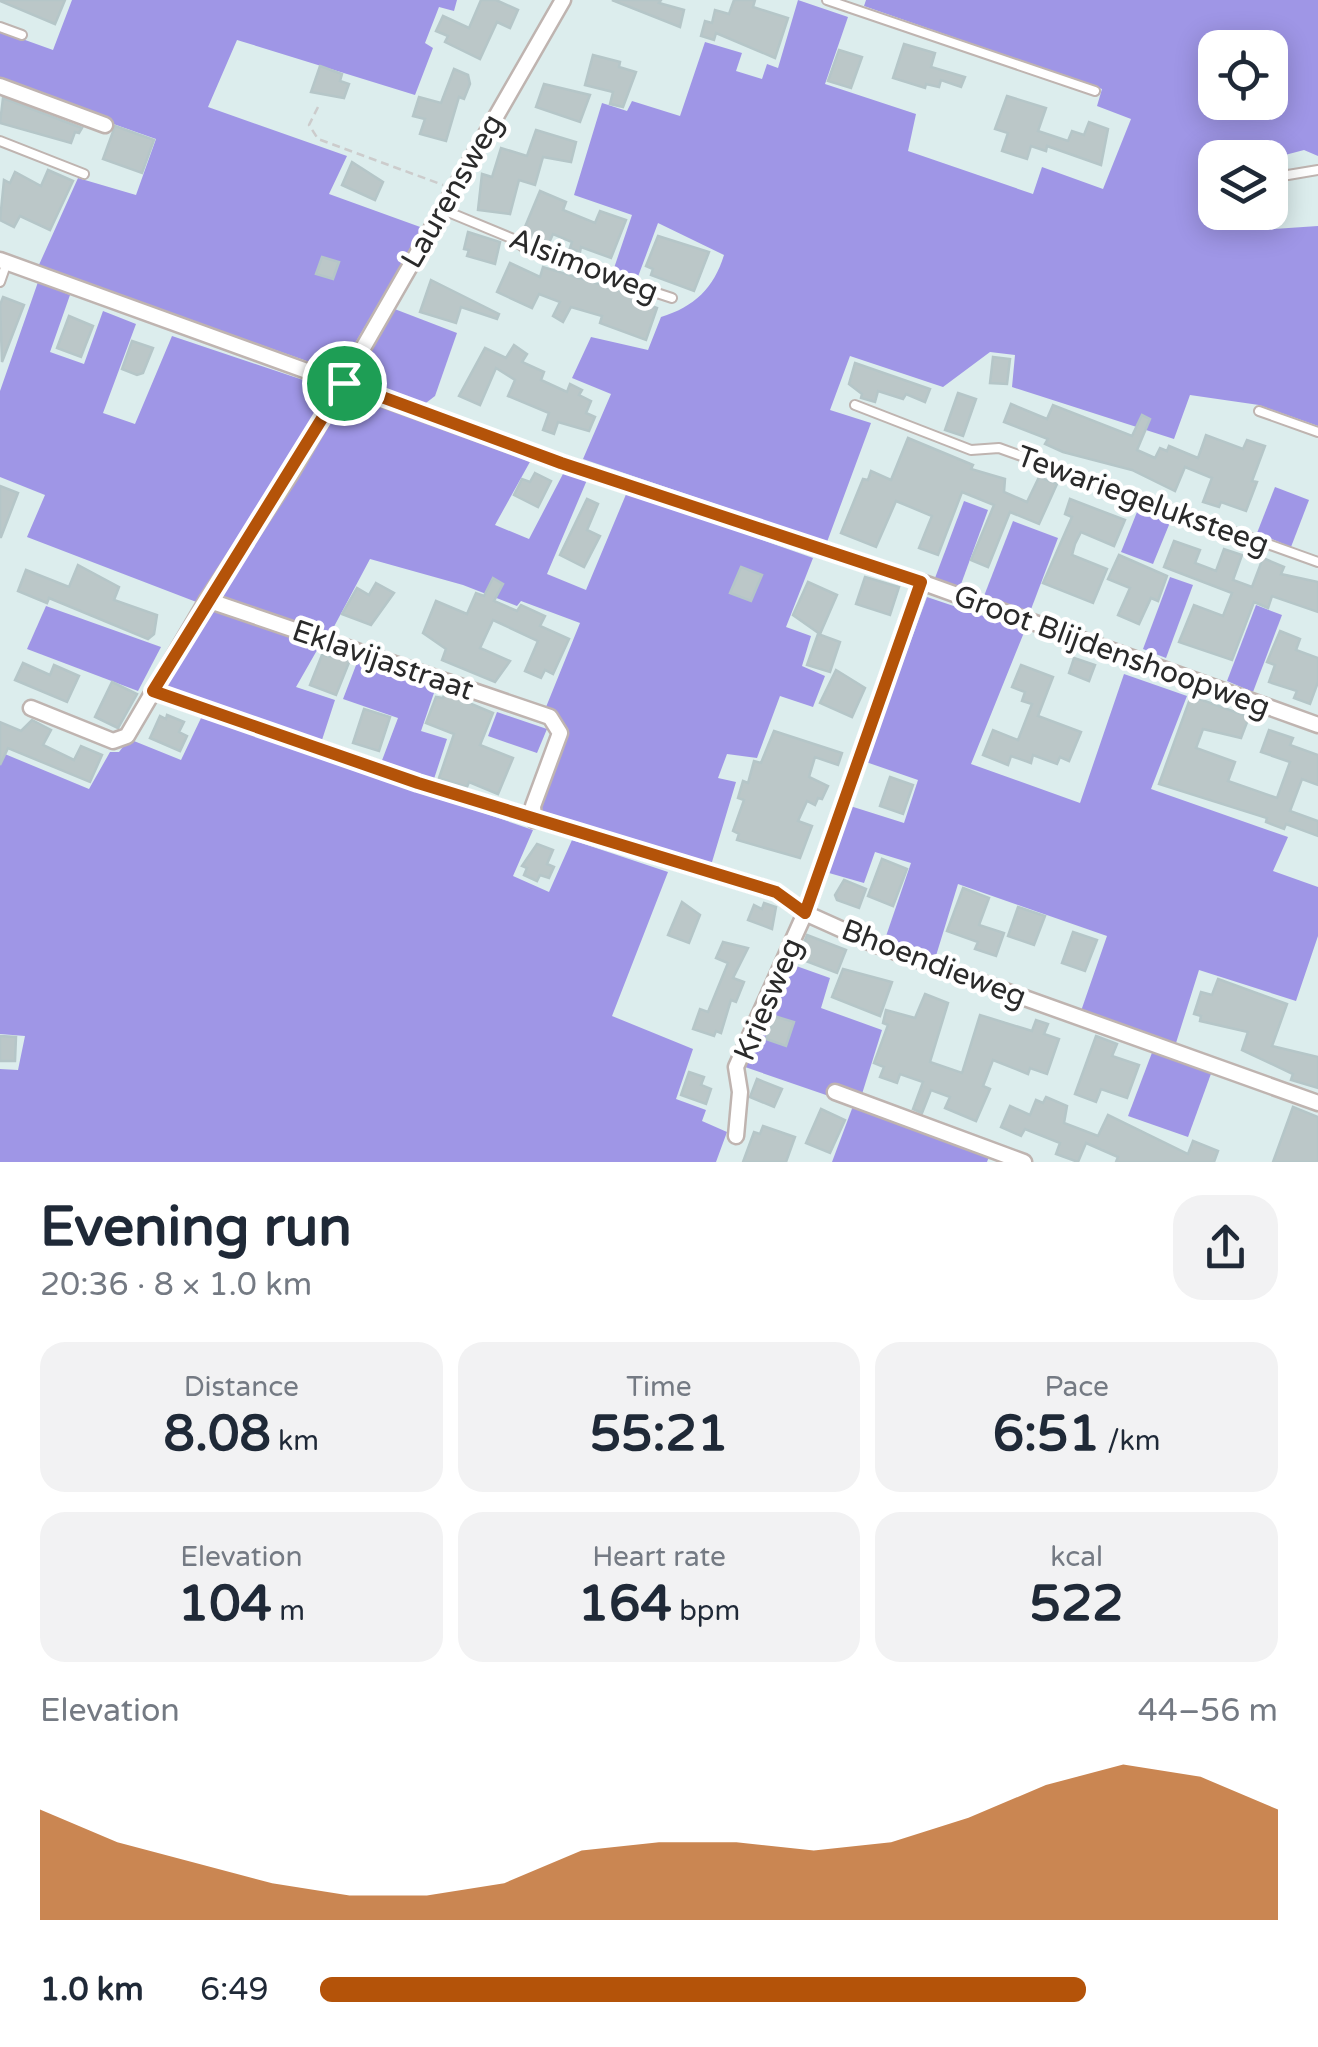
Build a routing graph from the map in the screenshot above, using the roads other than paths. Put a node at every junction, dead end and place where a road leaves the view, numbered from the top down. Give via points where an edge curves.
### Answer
1 (563, 0) edge
2 (828, 0) edge
3 (0, 27) edge
4 (22, 35) dead end
5 (0, 86) edge
6 (1095, 91) dead end
7 (105, 124) dead end
8 (0, 140) edge
9 (1318, 170) edge
10 (84, 174) dead end
11 (1288, 175) edge
12 (442, 209) junction
13 (3, 261) edge
14 (0, 282) edge
15 (672, 298) dead end
16 (344, 383) junction
17 (855, 405) dead end
18 (1259, 411) dead end
19 (1318, 432) edge
20 (1318, 562) edge
21 (921, 582) junction
22 (208, 600) junction
23 (153, 691) junction
24 (31, 708) dead end
25 (1318, 725) edge
26 (534, 820) junction
27 (805, 913) junction
28 (836, 1092) dead end
29 (1318, 1103) edge
30 (736, 1136) dead end
31 (1024, 1162) edge

1 - 12 street, Laurensweg
2 - 6 lane
3 - 4 lane
5 - 7 street
8 - 10 lane
9 - 11 lane
12 - 15 lane, Alsimoweg via 530,251
12 - 16 street, Laurensweg
13 - 14 lane
13 - 16 street, Groot Blijdenshoopweg
16 - 21 street, Groot Blijdenshoopweg
16 - 22 street, Laurensweg
17 - 20 lane, Tewariegeluksteeg via 966,448 999,448
18 - 19 lane
21 - 25 street, Groot Blijdenshoopweg
21 - 27 street, Kriesweg
22 - 23 street, Laurensweg
22 - 26 street, Eklavijastraat via 550,717 560,732
23 - 24 street, Laurensweg via 121,740
23 - 26 street, Bhoendieweg
26 - 27 street, Bhoendieweg via 776,892
27 - 29 street, Bhoendieweg via 874,944
27 - 30 street, Kriesweg via 736,1067
28 - 31 street

